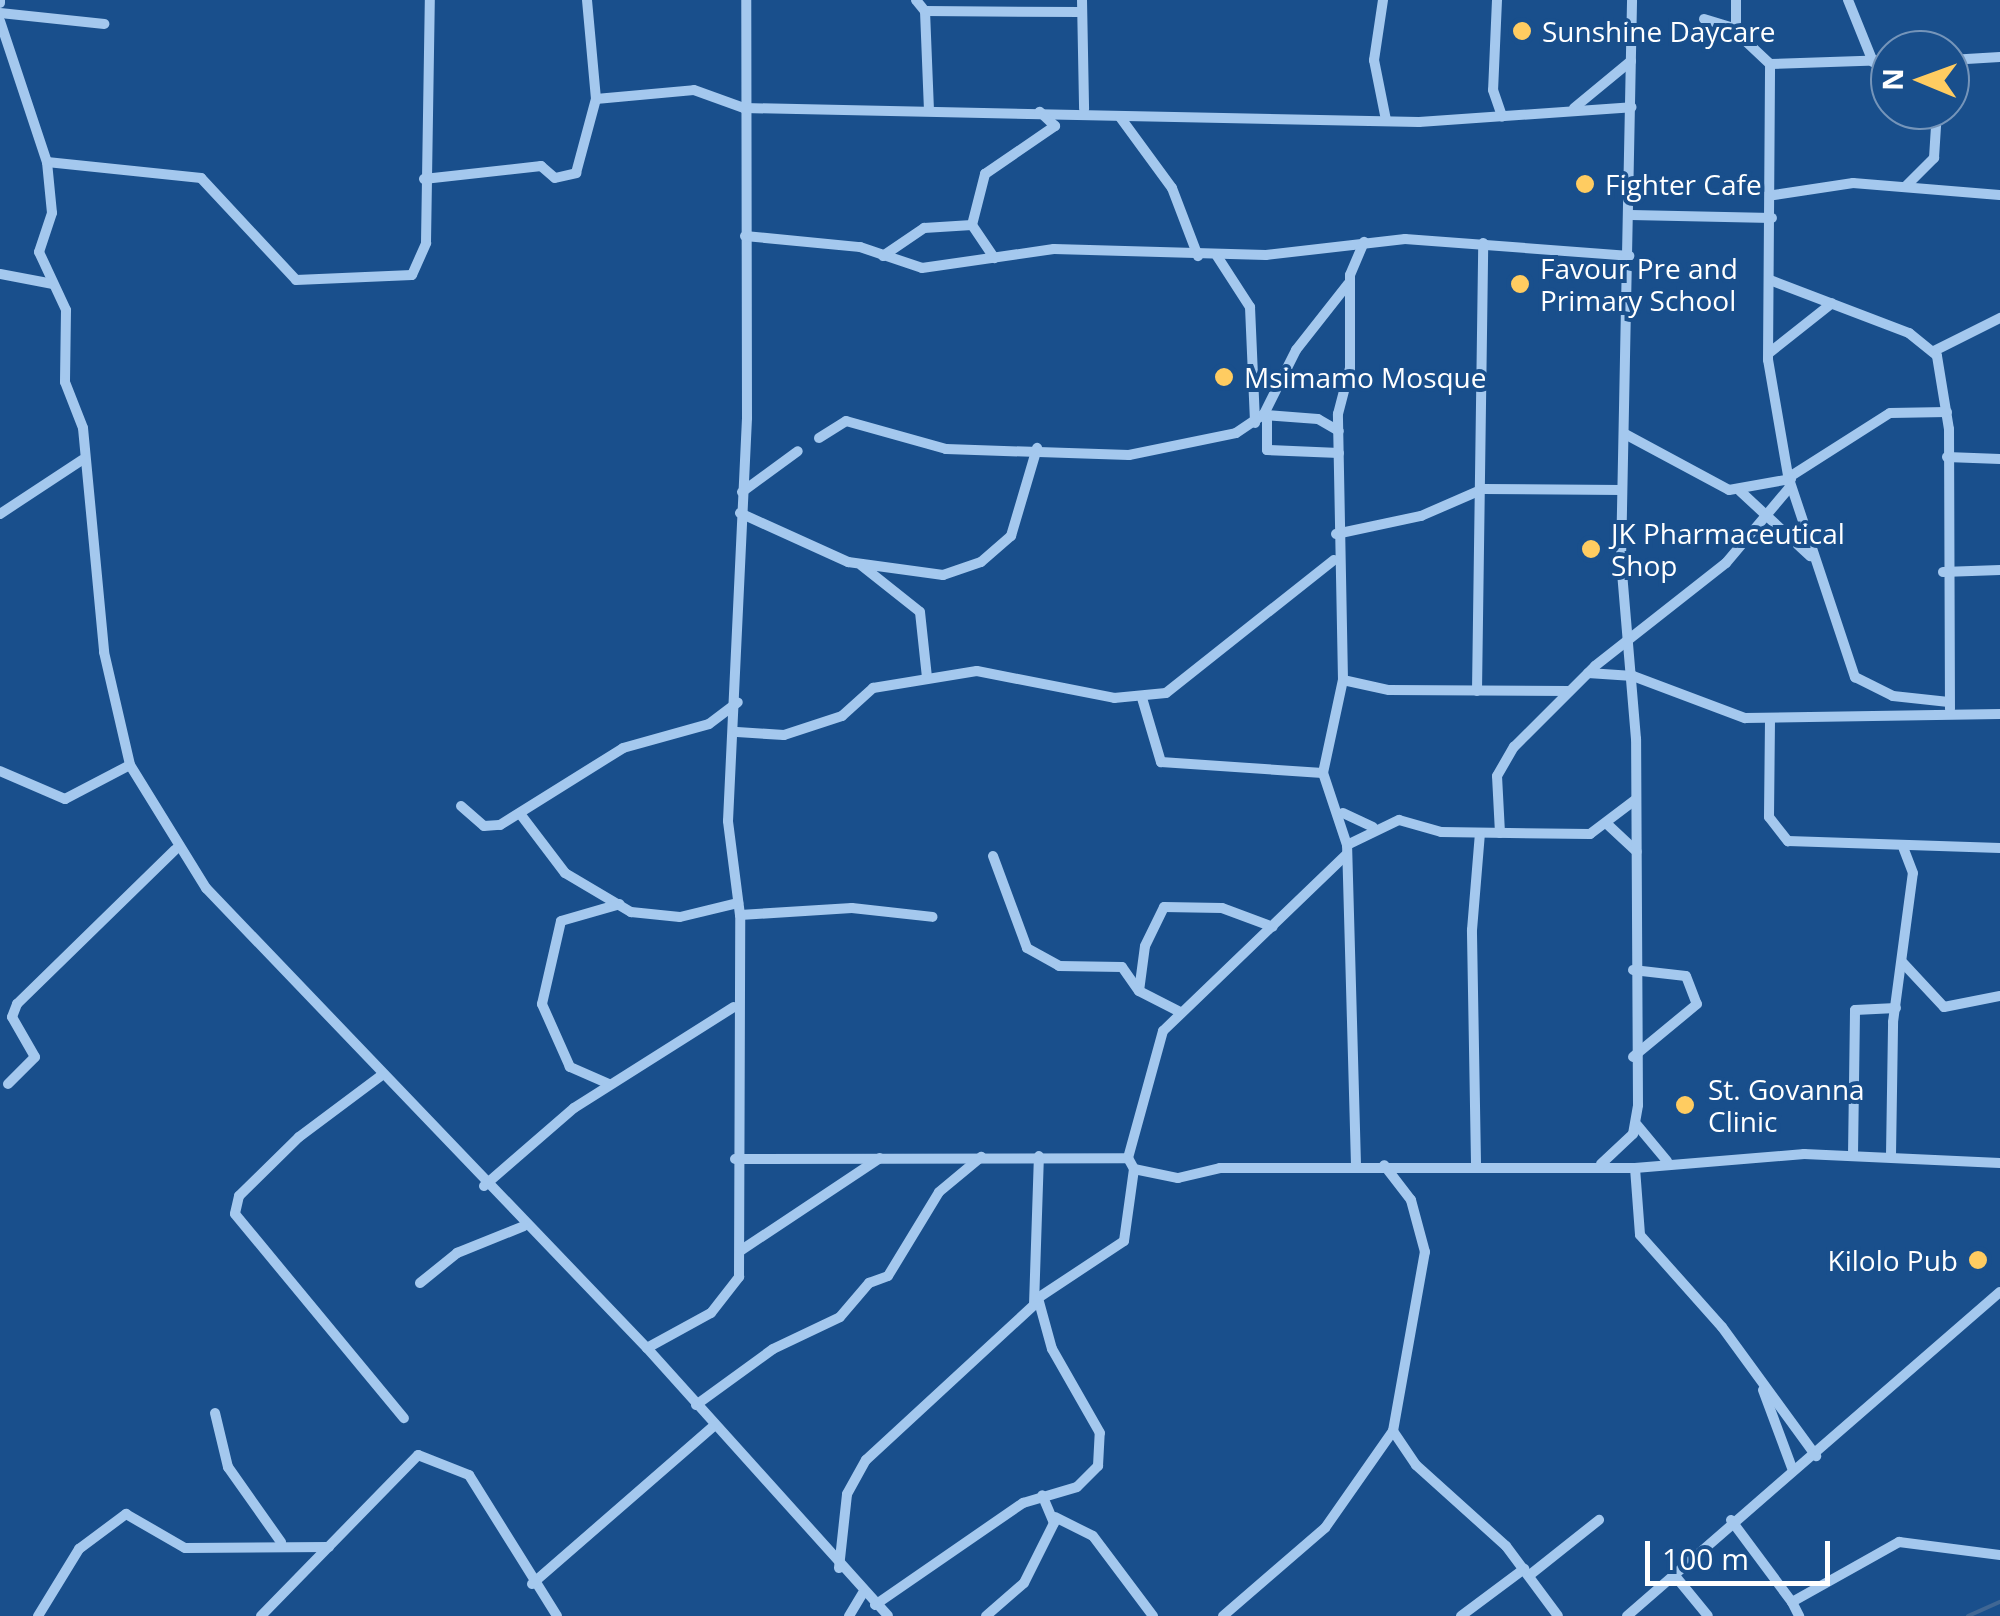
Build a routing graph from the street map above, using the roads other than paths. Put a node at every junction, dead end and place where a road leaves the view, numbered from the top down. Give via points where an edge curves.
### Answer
1 (430, 0) edge
2 (586, 0) edge
3 (746, 0) edge
4 (916, 0) edge
5 (1383, 0) edge
6 (1498, 0) edge
7 (1632, 0) edge
8 (1736, 0) edge
9 (1848, 0) edge
10 (1082, 6) edge
11 (925, 12) junction
12 (0, 13) edge
13 (1704, 19) dead end
14 (0, 22) edge
15 (104, 24) dead end
16 (1734, 28) junction
17 (1870, 55) edge
18 (2000, 57) edge
19 (1970, 59) edge
20 (1631, 61) junction
21 (1870, 62) edge
22 (1770, 64) junction
23 (596, 99) junction
24 (1631, 107) junction
25 (744, 108) junction
26 (1084, 109) junction
27 (1572, 109) junction
28 (930, 111) junction
29 (1040, 112) junction
30 (1502, 116) junction
31 (1120, 117) junction
32 (1386, 120) junction
33 (1935, 130) edge
34 (46, 162) junction
35 (424, 179) junction
36 (1905, 186) junction
37 (1774, 194) junction
38 (2000, 195) edge
39 (1630, 214) junction
40 (1772, 218) junction
41 (972, 225) junction
42 (745, 236) junction
43 (1364, 242) junction
44 (1483, 242) junction
45 (883, 256) junction
46 (1198, 256) junction
47 (1217, 256) junction
48 (1629, 256) junction
49 (994, 258) junction
50 (0, 274) edge
51 (1770, 280) junction
52 (1349, 283) junction
53 (53, 284) junction
54 (1832, 303) junction
55 (2000, 318) edge
56 (1934, 351) junction
57 (1768, 354) junction
58 (1947, 412) junction
59 (1262, 418) junction
60 (1339, 431) junction
61 (1625, 434) junction
62 (819, 438) dead end
63 (1037, 448) junction
64 (798, 452) dead end
65 (1338, 452) junction
66 (1947, 457) junction
67 (2000, 458) edge
68 (82, 460) junction
69 (1791, 479) junction
70 (1483, 489) junction
71 (1622, 490) junction
72 (1740, 491) junction
73 (742, 492) junction
74 (740, 513) junction
75 (0, 514) edge
76 (1764, 514) junction
77 (1336, 534) junction
78 (1810, 556) junction
79 (1334, 560) junction
80 (860, 565) junction
81 (2000, 570) edge
82 (1943, 572) junction
83 (1630, 641) junction
84 (1588, 673) junction
85 (1633, 676) junction
86 (927, 678) junction
87 (1343, 680) junction
88 (1476, 691) junction
89 (1570, 691) junction
90 (1142, 698) junction
91 (738, 702) junction
92 (1950, 706) junction
93 (2000, 714) edge
94 (1770, 720) junction
95 (737, 732) junction
96 (130, 765) junction
97 (0, 772) edge
98 (1323, 774) junction
99 (1635, 800) junction
100 (461, 806) dead end
101 (1342, 812) junction
102 (522, 815) junction
103 (1606, 823) junction
104 (1373, 827) junction
105 (1480, 832) junction
106 (1500, 833) junction
107 (2000, 848) edge
108 (1904, 849) junction
109 (175, 850) junction
110 (1347, 850) junction
111 (1637, 852) junction
112 (993, 856) dead end
113 (620, 904) junction
114 (739, 909) junction
115 (933, 917) dead end
116 (1273, 928) junction
117 (1902, 963) junction
118 (1633, 970) junction
119 (1140, 991) junction
120 (2000, 996) edge
121 (734, 1008) junction
122 (1896, 1008) junction
123 (1178, 1010) junction
124 (1634, 1057) junction
125 (382, 1075) junction
126 (8, 1084) dead end
127 (609, 1084) junction
128 (1638, 1125) junction
129 (1853, 1155) junction
130 (1891, 1155) junction
131 (981, 1156) junction
132 (1038, 1156) junction
133 (880, 1158) junction
134 (1128, 1158) junction
135 (736, 1159) junction
136 (1667, 1161) junction
137 (1476, 1163) junction
138 (2000, 1163) edge
139 (1601, 1164) junction
140 (1356, 1165) junction
141 (1384, 1165) junction
142 (1635, 1168) junction
143 (1134, 1169) junction
144 (484, 1186) junction
145 (524, 1226) junction
146 (740, 1252) junction
147 (420, 1283) dead end
148 (2000, 1292) edge
149 (1038, 1298) junction
150 (647, 1348) junction
151 (1760, 1383) junction
152 (696, 1405) junction
153 (215, 1413) dead end
154 (404, 1418) dead end
155 (714, 1426) junction
156 (1393, 1431) junction
157 (1816, 1456) junction
158 (1792, 1468) junction
159 (1042, 1495) junction
160 (1056, 1517) junction
161 (1599, 1520) dead end
162 (1731, 1520) junction
163 (281, 1542) junction
164 (330, 1547) junction
165 (2000, 1555) edge
166 (839, 1568) junction
167 (1527, 1572) junction
168 (1676, 1577) junction
169 (532, 1584) junction
170 (862, 1594) junction
171 (1792, 1602) junction
172 (875, 1606) junction
173 (1231, 1614) edge
174 (38, 1616) edge
175 (262, 1616) edge
176 (557, 1616) edge
177 (849, 1616) edge
178 (888, 1616) edge
179 (986, 1616) edge
180 (1153, 1616) edge
181 (1461, 1616) edge
182 (1558, 1616) edge
183 (1627, 1616) edge
184 (1708, 1616) edge
185 (1799, 1616) edge

1 - 35 street
2 - 23 street
3 - 25 street
4 - 11 street
5 - 32 street via 1374,60
6 - 30 street via 1492,90
7 - 20 street
8 - 16 street
9 - 17 street
10 - 11 street
10 - 26 street
11 - 28 street
12 - 15 street
13 - 16 street
14 - 34 street
16 - 22 street
18 - 19 street
20 - 24 street
20 - 27 street
21 - 22 street
22 - 37 street
23 - 25 street via 694,90
23 - 35 street via 576,174 555,178 540,166
24 - 27 street
24 - 39 street
25 - 28 street
25 - 42 street
26 - 29 street
26 - 31 street
27 - 30 street
28 - 29 street
29 - 41 street via 1055,126 984,174
30 - 32 street
31 - 32 street
31 - 46 street via 1172,188
33 - 36 street via 1934,158
34 - 35 street via 201,178 300,280 418,271
34 - 53 street via 52,213 39,252
36 - 37 street via 1818,184
36 - 38 street
37 - 40 street
39 - 40 street
39 - 48 street
40 - 51 street
41 - 45 street via 924,228
41 - 49 street
42 - 45 street
42 - 73 street
43 - 44 street
43 - 47 street
43 - 52 street
44 - 48 street
44 - 70 street
45 - 49 street via 922,268
46 - 47 street
46 - 49 street via 1066,248
47 - 59 street via 1254,323
48 - 61 street
50 - 53 street
51 - 54 street
51 - 57 street
52 - 59 street via 1296,350
52 - 60 street
53 - 68 street via 66,310 65,382 83,428
54 - 56 street
54 - 57 street
55 - 56 street
56 - 58 street
57 - 69 street
58 - 66 street
58 - 69 street via 1890,413
59 - 60 street via 1318,419
59 - 63 street via 1141,454
59 - 65 street via 1267,450
60 - 65 street
61 - 71 street
61 - 72 street
62 - 63 street via 846,422 946,448
63 - 80 street via 1016,526 992,554 943,575
64 - 73 street
65 - 77 street
66 - 67 street
66 - 82 street
68 - 75 street
68 - 96 street via 114,721
69 - 72 street
69 - 76 street
69 - 78 street
70 - 71 street
70 - 77 street via 1421,516
70 - 88 street
71 - 83 street
72 - 76 street
73 - 74 street
74 - 80 street
74 - 91 street
76 - 78 street
76 - 83 street via 1726,563
77 - 79 street
78 - 92 street via 1855,677 1892,696
79 - 87 street
79 - 90 street via 1186,684
80 - 86 street via 920,612
81 - 82 street
82 - 92 street
83 - 84 street
83 - 85 street
84 - 85 street
84 - 89 street
85 - 94 street via 1720,716
85 - 99 street
86 - 90 street via 996,670
86 - 95 street via 864,692 842,716 784,736
87 - 88 street
87 - 98 street
88 - 89 street
89 - 106 street via 1496,776
90 - 98 street via 1161,762
91 - 95 street
91 - 102 street via 709,724 634,742
92 - 93 street
92 - 94 street
94 - 108 street via 1776,832 1788,841
95 - 114 street via 728,834
96 - 97 street via 65,799
96 - 109 street
98 - 101 street
99 - 103 street
99 - 111 street
100 - 102 street via 492,827
101 - 104 street
101 - 110 street
102 - 113 street via 566,873
103 - 106 street via 1590,834
103 - 111 street
104 - 105 street via 1409,820
104 - 110 street
105 - 106 street
105 - 137 street via 1472,930
107 - 108 street
108 - 117 street via 1914,873
109 - 125 street
109 - 126 street via 17,1004 12,1017 35,1056
110 - 116 street
110 - 140 street
111 - 118 street
112 - 119 street via 1026,948 1059,966 1122,967
113 - 114 street via 662,918
113 - 127 street via 560,921 542,1004 570,1067
114 - 115 street via 859,908
114 - 121 street
116 - 119 street via 1222,908 1164,907 1145,946
116 - 123 street
117 - 120 street via 1944,1007
117 - 122 street
118 - 124 street
118 - 124 street via 1686,976 1697,1004
119 - 123 street
121 - 127 street
121 - 135 street
122 - 129 street via 1855,1010
122 - 130 street
123 - 134 street via 1156,1048
124 - 128 street
125 - 144 street
125 - 154 street via 299,1137 238,1196 235,1214
127 - 144 street
128 - 136 street
128 - 139 street
129 - 130 street
129 - 136 street
130 - 138 street
131 - 132 street
131 - 133 street
131 - 152 street via 939,1192 888,1276 840,1317 773,1349
132 - 134 street
132 - 149 street via 1030,1239
133 - 135 street
133 - 146 street
134 - 143 street
135 - 146 street
136 - 142 street
137 - 139 street
137 - 141 street
139 - 142 street
140 - 141 street
140 - 143 street via 1178,1178
141 - 156 street via 1411,1200 1425,1252
142 - 151 street via 1640,1235
143 - 149 street via 1124,1241
144 - 145 street
145 - 147 street via 457,1253
145 - 150 street
146 - 150 street via 739,1278 724,1301
148 - 157 street
149 - 159 street via 1052,1349 1104,1446 1088,1479
149 - 166 street via 866,1460 848,1494
150 - 152 street
151 - 157 street
151 - 158 street
152 - 155 street
153 - 163 street via 233,1477
155 - 166 street
155 - 169 street
156 - 167 street
156 - 173 street via 1325,1528
157 - 158 street
158 - 162 street
159 - 160 street
159 - 172 street
160 - 179 street via 1024,1582
160 - 180 street via 1093,1536
161 - 167 street
162 - 168 street
162 - 171 street
163 - 164 street
163 - 174 street via 186,1548 126,1514 79,1549
164 - 169 street via 418,1455 435,1456 469,1475 511,1531
164 - 175 street
165 - 171 street via 1899,1542
166 - 170 street
167 - 181 street
167 - 182 street
168 - 183 street
168 - 184 street
169 - 176 street
170 - 172 street
170 - 177 street
171 - 185 street
172 - 178 street

